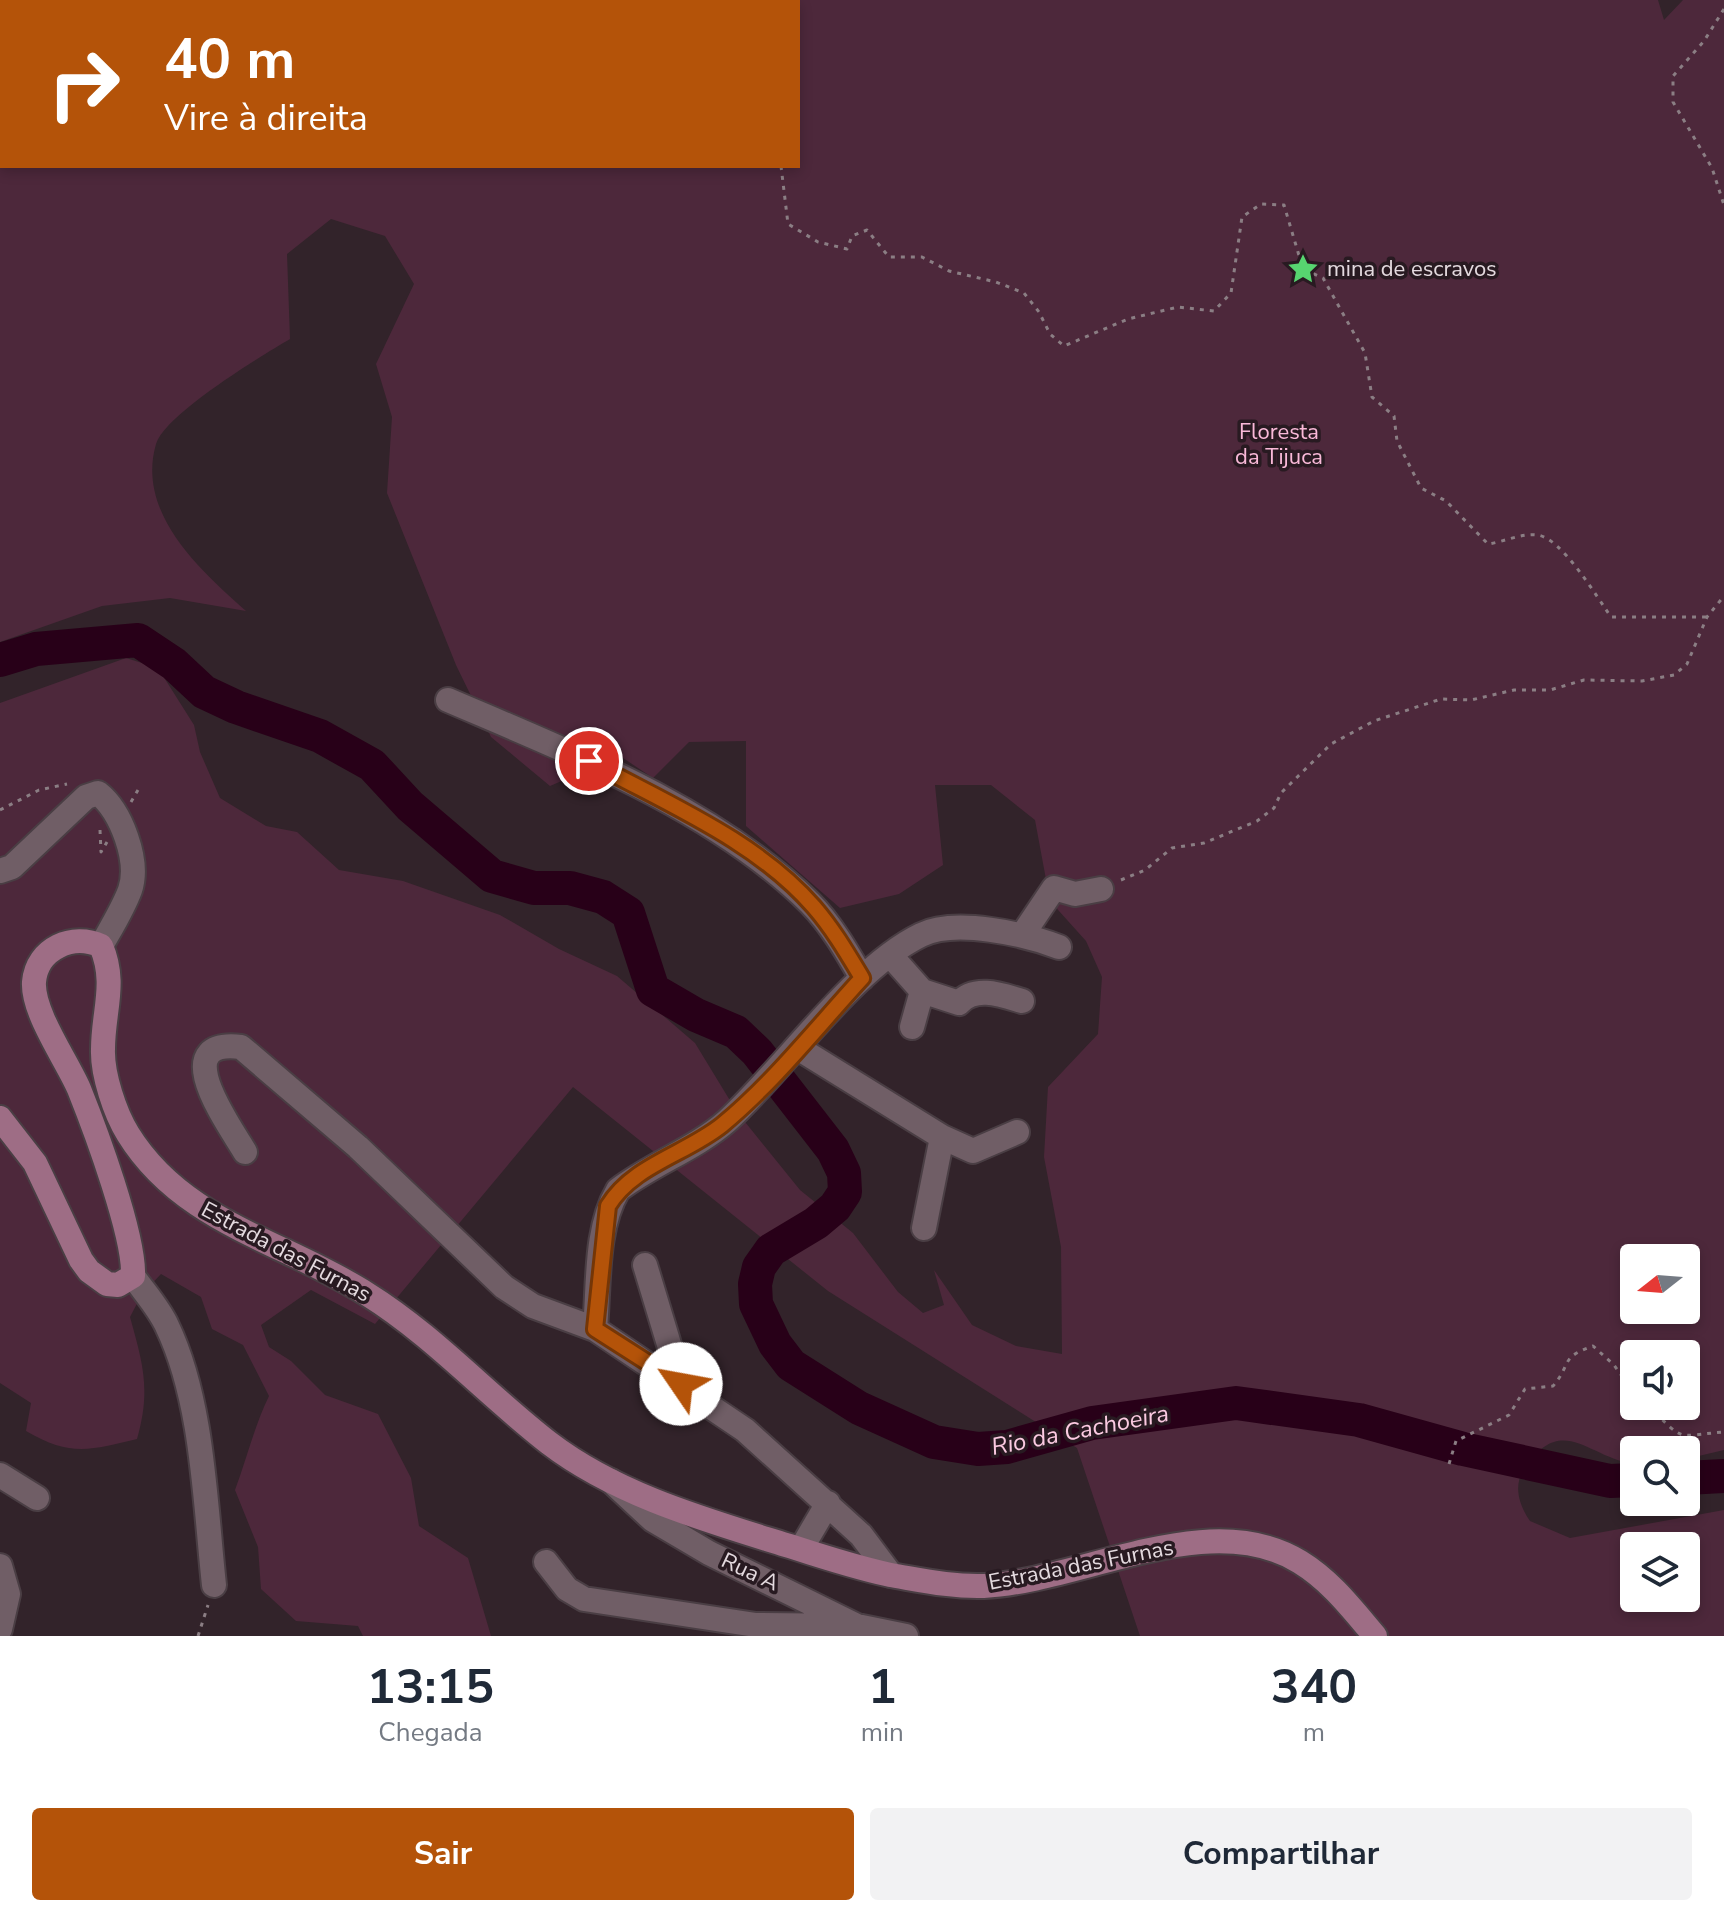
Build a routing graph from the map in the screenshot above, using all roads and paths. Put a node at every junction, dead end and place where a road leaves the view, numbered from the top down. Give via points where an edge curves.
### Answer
1 (1724, 9) edge
2 (781, 168) edge
3 (1724, 205) edge
4 (1724, 596) edge
5 (1707, 617) junction
6 (448, 700) dead end
7 (0, 871) edge
8 (1101, 889) joint
9 (1023, 934) junction
10 (101, 946) junction
11 (1059, 947) dead end
12 (891, 956) junction
13 (862, 978) junction
14 (922, 991) junction
15 (1022, 1001) dead end
16 (912, 1027) dead end
17 (792, 1055) junction
18 (0, 1118) edge
19 (1017, 1132) dead end
20 (942, 1137) junction
21 (245, 1152) dead end
22 (924, 1228) dead end
23 (645, 1265) dead end
24 (133, 1276) junction
25 (595, 1329) junction
26 (1620, 1373) edge
27 (681, 1384) junction
28 (1663, 1420) edge
29 (1724, 1432) edge
30 (1449, 1464) dead end
31 (0, 1475) edge
32 (609, 1479) junction
33 (37, 1498) dead end
34 (828, 1503) junction
35 (801, 1549) junction
36 (546, 1562) dead end
37 (0, 1566) edge
38 (891, 1575) junction
39 (214, 1585) joint
40 (857, 1626) junction
41 (0, 1629) edge
42 (198, 1636) edge
43 (906, 1636) edge
44 (1375, 1636) edge

1 - 3 path via 1673,76 1673,102 1712,168
2 - 5 path via 788,224 818,242 847,249 852,236 867,230 889,257 922,257 949,271 1024,293 1064,346 1128,319 1178,307 1214,311 1231,293 1242,217 1261,204 1284,205 1303,269 1323,278 1365,353 1372,397 1394,416 1397,441 1421,488 1446,501 1488,544 1533,534 1548,537 1611,617
4 - 5 path
5 - 8 path via 1687,664 1674,675 1642,681 1584,680 1550,690 1441,699 1352,731 1331,744 1257,821 1204,843 1172,848 1145,870
6 - 13 street via 574,754 767,863 812,905
7 - 10 street via 12,867 86,797 98,793 120,820 130,850 131,887
8 - 9 street via 1075,894 1054,888
9 - 11 street
9 - 12 street via 945,929 922,934
10 - 24 main road via 76,939 53,948 39,965 34,984 79,1089 128,1234
10 - 32 main road, Estrada das Furnas via 111,989 103,1060 126,1132 162,1179 235,1229 316,1264 368,1294 552,1445
12 - 13 street
12 - 14 street
13 - 17 street
14 - 15 street via 959,1003 988,992
14 - 16 street
17 - 20 street
17 - 25 street via 708,1135 618,1190 604,1228
18 - 24 main road via 35,1163 89,1271 107,1284 118,1285
19 - 20 street via 973,1151
20 - 22 street
21 - 25 street via 203,1071 217,1048 228,1045 241,1047 358,1147 504,1287 533,1306
23 - 27 street
24 - 39 street via 167,1325 182,1369 198,1444
25 - 27 street
26 - 30 path via 1593,1346 1582,1350 1566,1359 1565,1372 1553,1386 1525,1389 1509,1415 1456,1441
27 - 34 street via 745,1430
28 - 29 path via 1688,1438
31 - 33 street
32 - 35 main road, Estrada das Furnas via 715,1523
32 - 40 street, Rua A via 653,1520
34 - 35 street
34 - 38 street
35 - 38 main road, Estrada das Furnas
36 - 40 street via 567,1589 584,1599 756,1625
37 - 41 street via 8,1594
38 - 44 main road, Estrada das Furnas via 987,1586 1176,1546 1244,1542 1299,1561 1332,1586
39 - 42 path
40 - 43 street, Rua A

